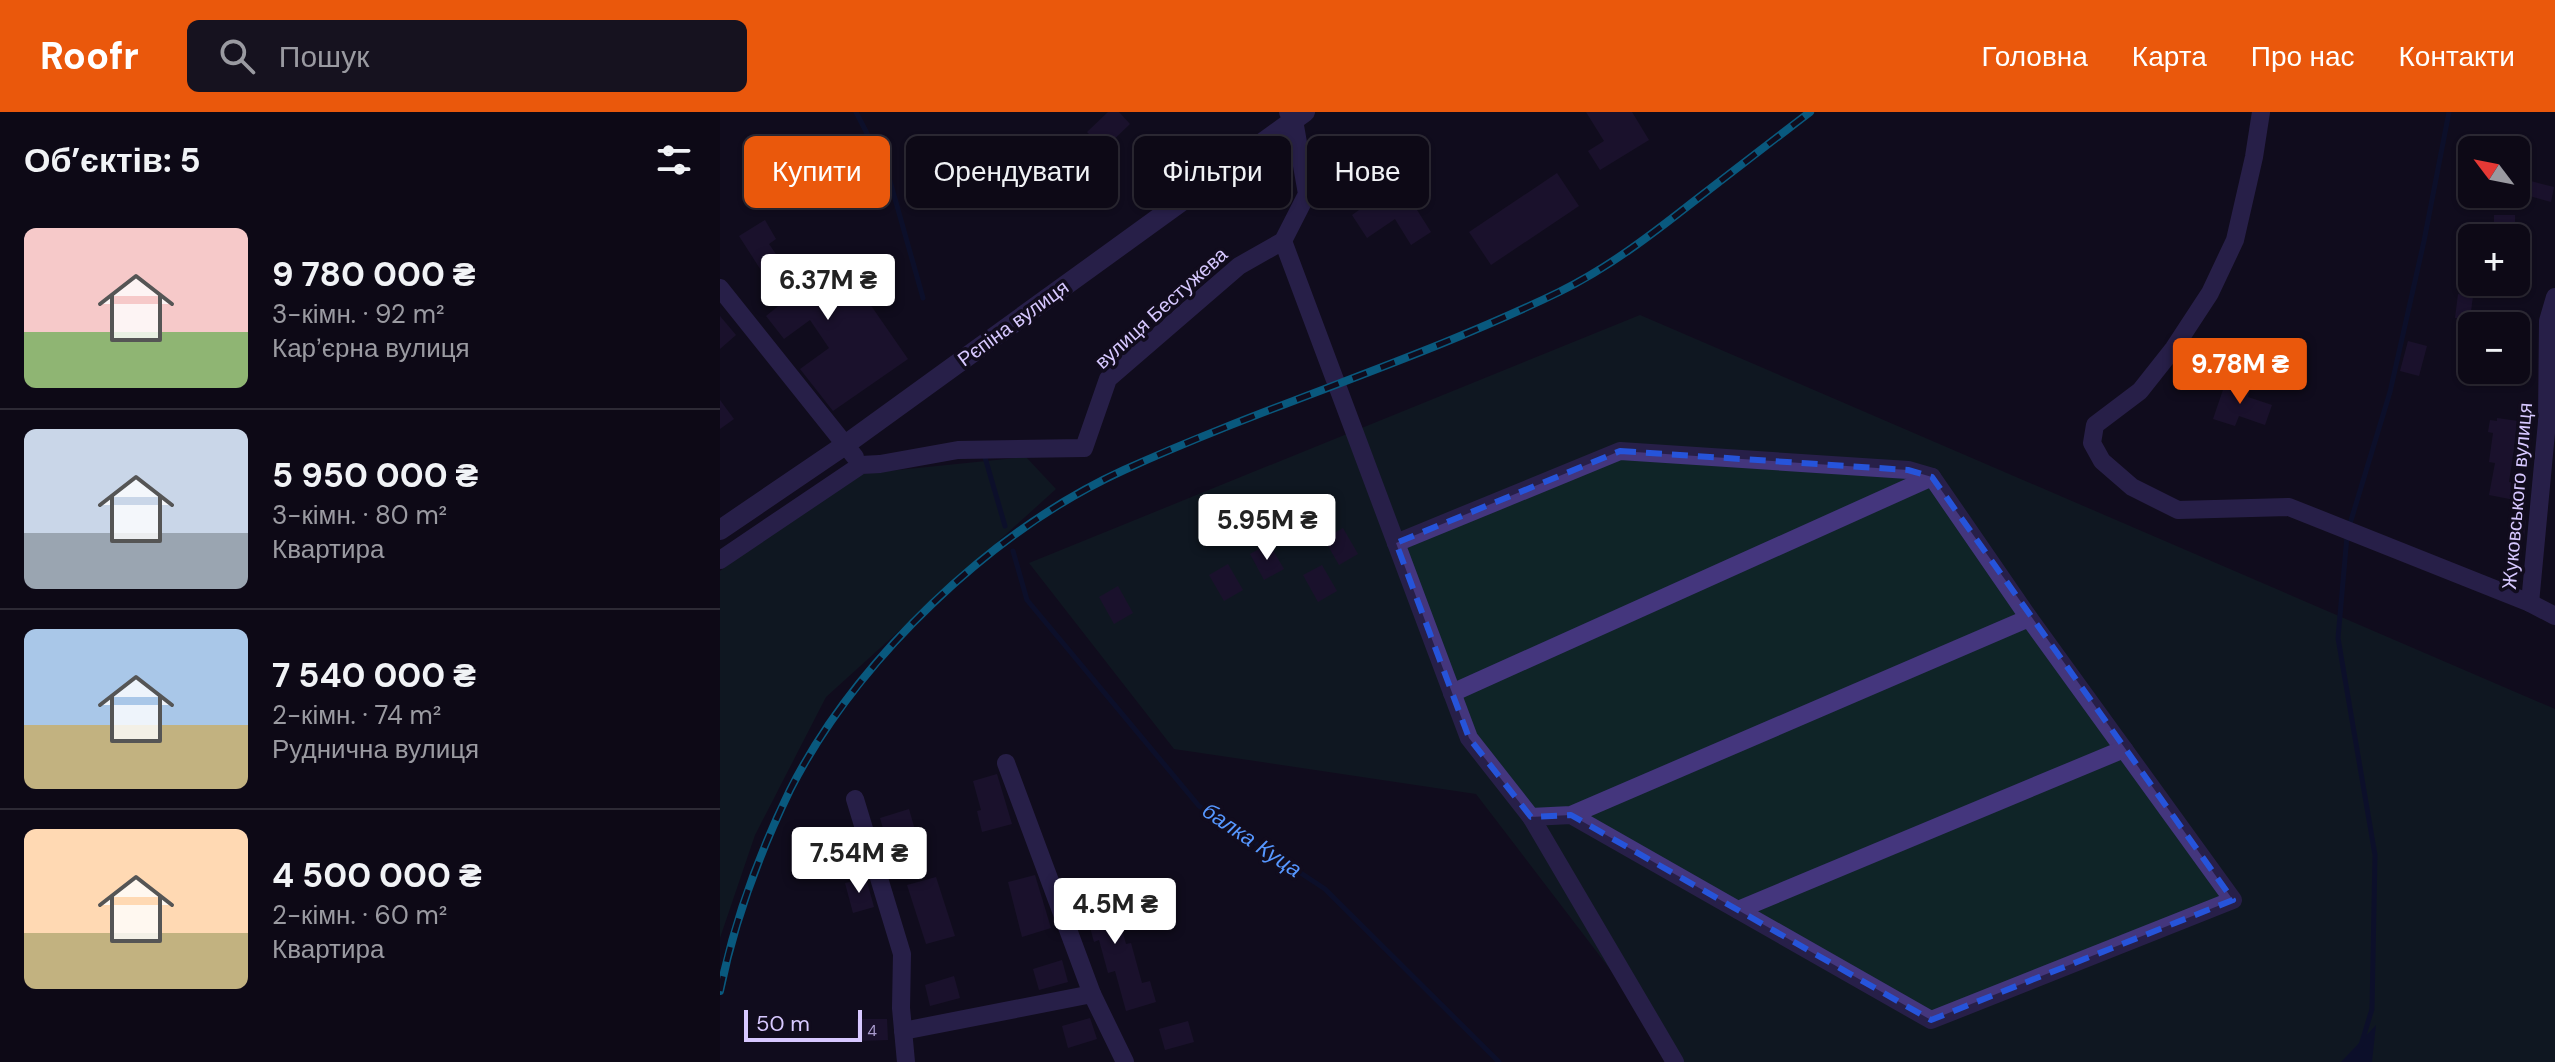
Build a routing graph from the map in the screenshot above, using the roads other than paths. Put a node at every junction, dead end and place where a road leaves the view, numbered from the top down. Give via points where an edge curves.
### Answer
1 (2261, 112) edge
2 (1295, 115) edge
3 (1283, 241) junction
4 (720, 288) edge
5 (2555, 297) edge
6 (845, 445) junction
7 (861, 465) junction
8 (1932, 477) junction
9 (720, 530) edge
10 (1396, 543) junction
11 (720, 560) edge
12 (2530, 603) junction
13 (2555, 616) edge
14 (2029, 618) junction
15 (1452, 693) junction
16 (2124, 749) junction
17 (1006, 763) dead end
18 (855, 799) dead end
19 (1571, 815) junction
20 (1531, 817) junction
21 (1738, 910) junction
22 (1092, 994) junction
23 (903, 1031) junction
24 (906, 1062) edge
25 (1125, 1062) edge
26 (1675, 1062) edge

1 - 12 street via 2235,240 2210,293 2140,391 2095,425 2092,443 2102,461 2132,487 2178,510 2289,507
2 - 3 street via 1307,194
2 - 6 street, Рєпіна вулиця
3 - 7 street, вулиця Бестужева via 1239,266 1108,379 1084,448 958,450
3 - 10 street
4 - 6 street
5 - 12 street, Жуковського вулиця via 2548,321 2547,422
6 - 7 street
6 - 9 street, Рєпіна вулиця
7 - 11 street, вулиця Бестужева
8 - 10 street via 1908,470 1620,451
8 - 14 street
8 - 15 street
10 - 15 street
12 - 13 street
14 - 16 street
14 - 19 street
15 - 20 street via 1469,738
16 - 21 street
16 - 21 street via 2233,900 1931,1020
17 - 22 street
18 - 23 street via 902,954
19 - 20 street
19 - 21 street
20 - 26 street
22 - 23 street
22 - 25 street
23 - 24 street

